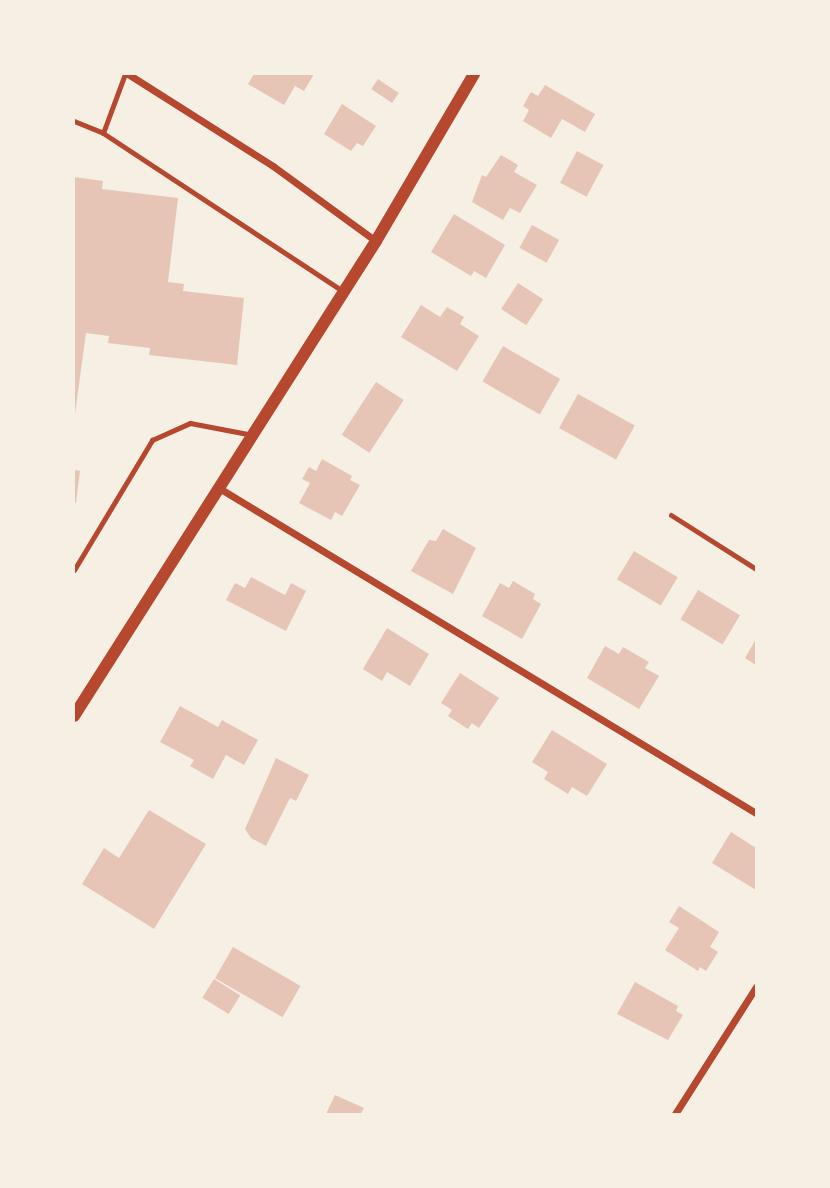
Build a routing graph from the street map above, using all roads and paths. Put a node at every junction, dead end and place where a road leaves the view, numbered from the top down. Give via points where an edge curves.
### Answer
1 (126, 74) edge
2 (474, 74) edge
3 (74, 121) edge
4 (103, 133) junction
5 (376, 242) junction
6 (344, 292) junction
7 (253, 435) junction
8 (219, 488) junction
9 (671, 515) dead end
10 (757, 569) edge
11 (74, 570) edge
12 (74, 716) edge
13 (757, 813) edge
14 (757, 987) edge
15 (675, 1115) edge

1 - 4 lane
1 - 5 street via 273,166
2 - 5 street
3 - 4 lane
4 - 6 lane
5 - 6 street
6 - 7 street
7 - 8 street
7 - 11 lane via 190,423 152,440
8 - 12 street
8 - 13 street
9 - 10 lane
14 - 15 street

